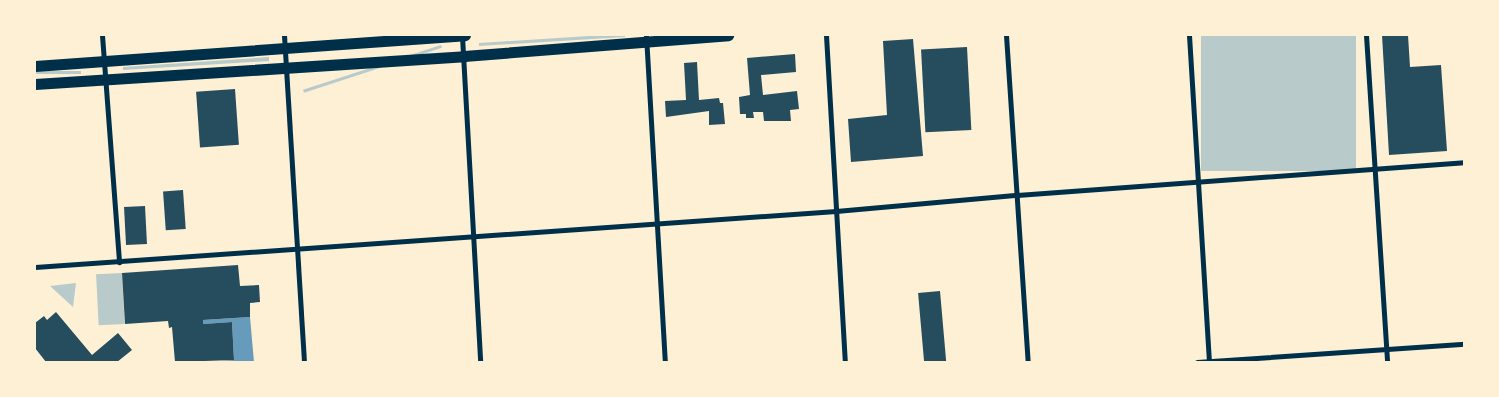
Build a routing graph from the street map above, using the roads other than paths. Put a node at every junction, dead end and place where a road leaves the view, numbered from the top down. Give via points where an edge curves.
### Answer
1 (102, 35) edge
2 (284, 35) edge
3 (463, 35) edge
4 (728, 35) edge
5 (826, 35) edge
6 (1006, 35) edge
7 (1189, 35) edge
8 (1366, 35) edge
9 (646, 38) edge
10 (285, 47) junction
11 (464, 56) junction
12 (105, 61) junction
13 (35, 66) edge
14 (286, 67) junction
15 (107, 79) junction
16 (35, 84) edge
17 (1464, 162) edge
18 (1376, 169) junction
19 (1198, 182) junction
20 (1017, 195) junction
21 (836, 211) junction
22 (657, 223) junction
23 (472, 236) junction
24 (297, 250) junction
25 (119, 262) junction
26 (35, 268) edge
27 (1464, 344) edge
28 (1387, 350) junction
29 (304, 362) edge
30 (480, 362) edge
31 (665, 362) edge
32 (845, 362) edge
33 (1028, 362) edge
34 (1197, 362) edge
35 (1209, 362) edge
36 (1388, 362) edge

1 - 12 street
2 - 10 street
3 - 10 main road
3 - 11 street
4 - 9 main road
5 - 21 street
6 - 20 street
7 - 19 street
8 - 18 street
9 - 11 main road
9 - 22 street
10 - 12 main road
10 - 14 street
11 - 14 main road
11 - 23 street
12 - 13 main road
12 - 15 street
14 - 15 main road
14 - 24 street
15 - 16 main road
15 - 25 street
17 - 18 street
18 - 19 street
18 - 28 street
19 - 20 street
19 - 35 street
20 - 21 street
20 - 33 street
21 - 22 street
21 - 32 street
22 - 23 street
22 - 31 street
23 - 24 street
23 - 30 street
24 - 25 street
24 - 29 street
25 - 26 street
27 - 28 street
28 - 35 street
28 - 36 street
34 - 35 street

